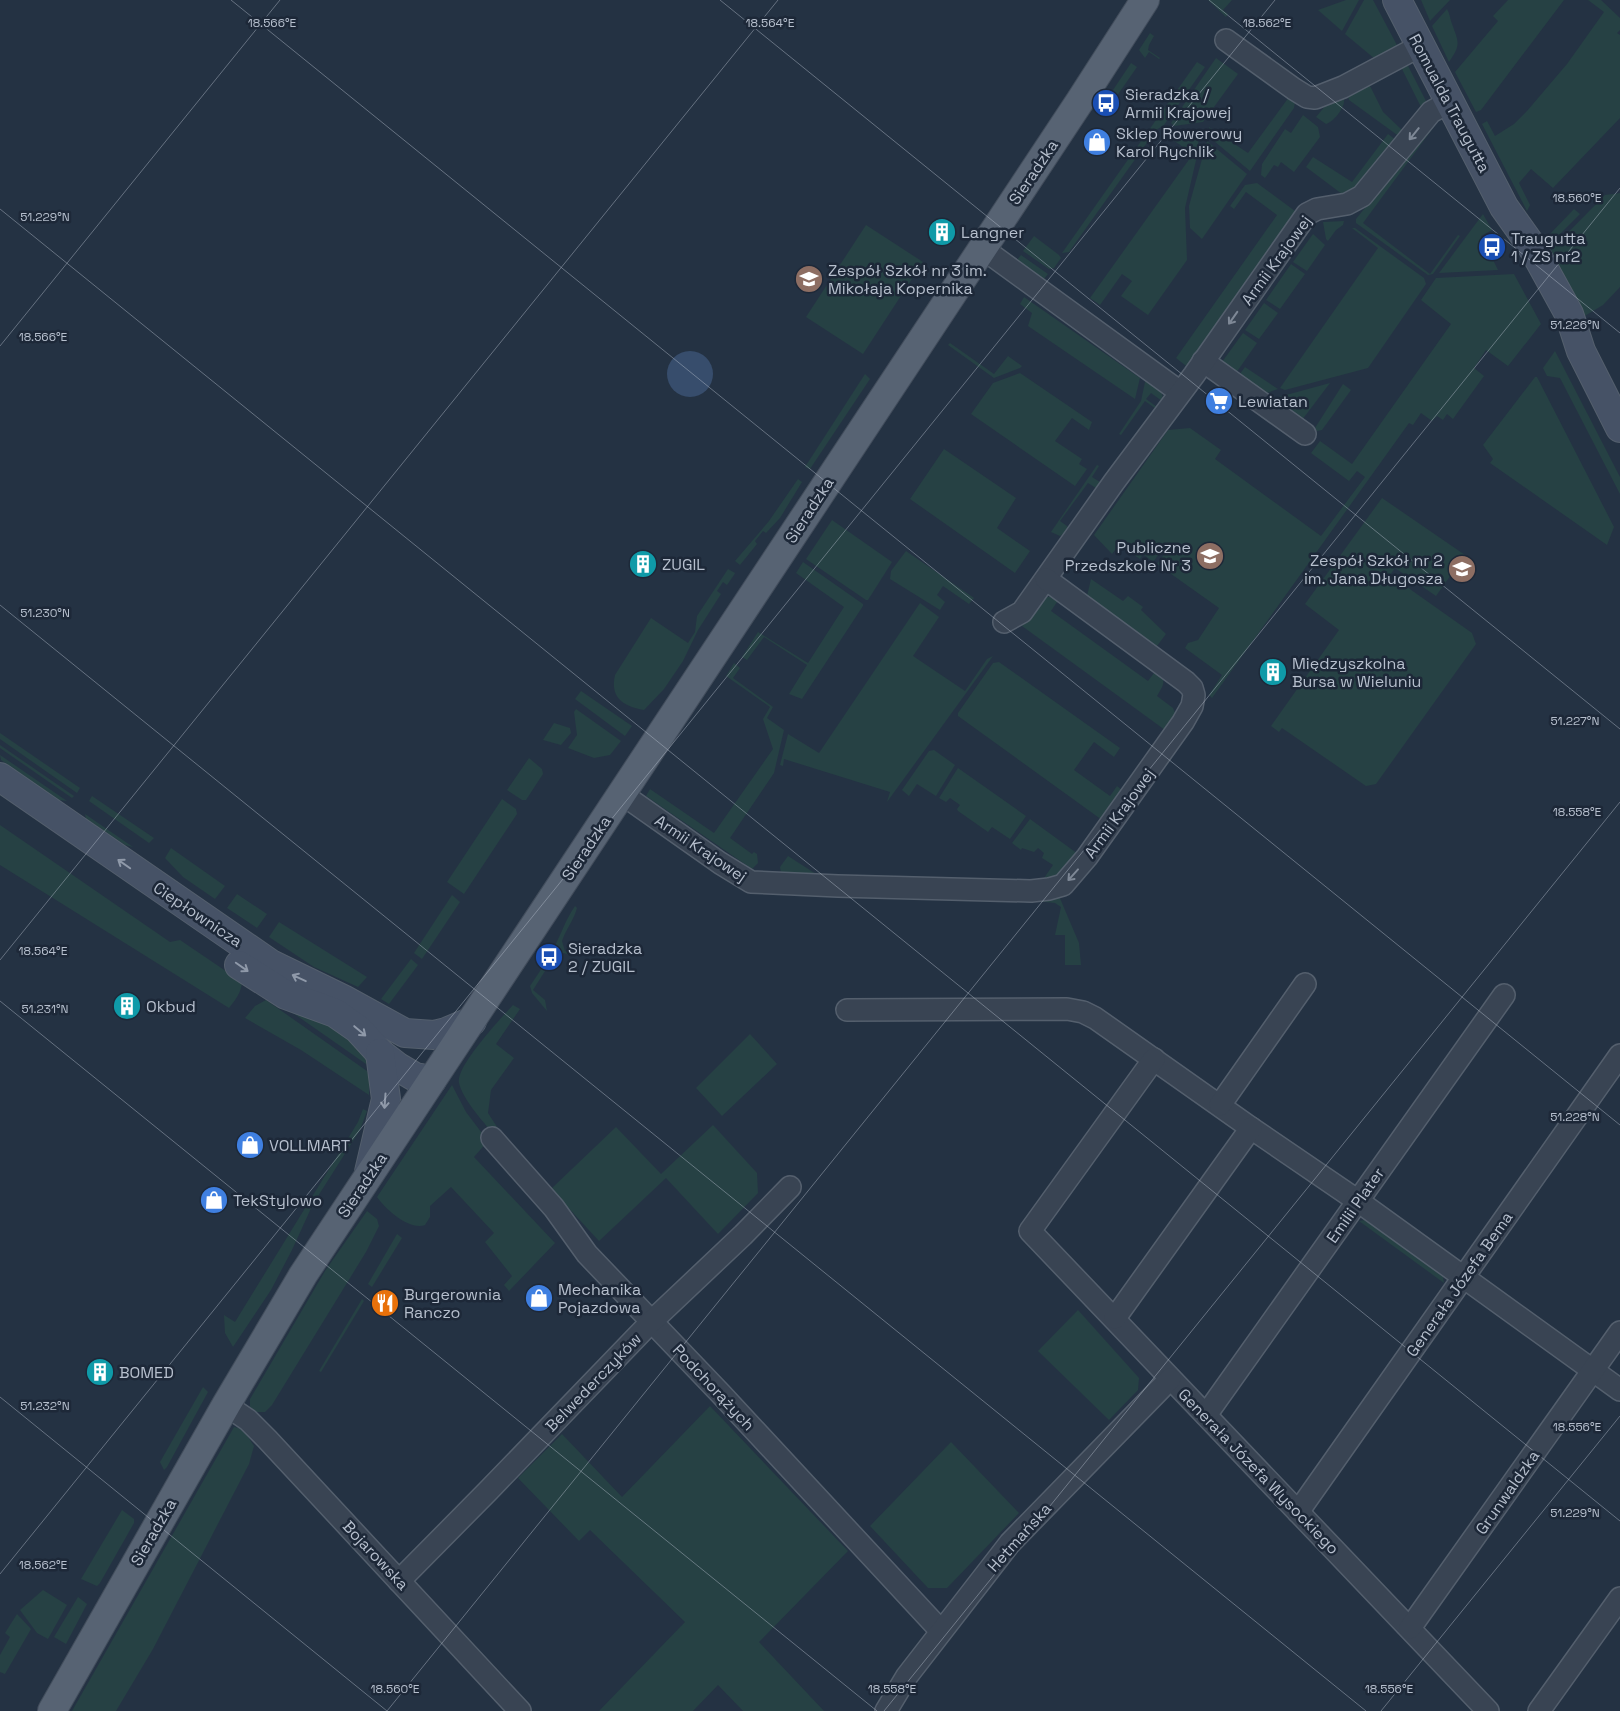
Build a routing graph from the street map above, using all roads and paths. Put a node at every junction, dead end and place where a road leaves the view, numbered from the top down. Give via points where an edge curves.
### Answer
1 (1145, 0) edge
2 (1397, 0) edge
3 (1226, 40) dead end
4 (1420, 46) junction
5 (1449, 102) junction
6 (982, 248) junction
7 (1203, 361) junction
8 (1180, 392) junction
9 (1620, 428) edge
10 (1305, 434) dead end
11 (1046, 578) junction
12 (1004, 622) dead end
13 (0, 777) edge
14 (622, 794) junction
15 (0, 800) edge
16 (1305, 984) dead end
17 (1504, 995) dead end
18 (847, 1010) dead end
19 (472, 1021) junction
20 (405, 1033) junction
21 (380, 1053) junction
22 (1620, 1055) edge
23 (1154, 1059) junction
24 (432, 1080) junction
25 (1220, 1105) junction
26 (1251, 1128) junction
27 (492, 1138) dead end
28 (368, 1176) junction
29 (790, 1187) dead end
30 (1358, 1201) junction
31 (1464, 1278) junction
32 (1115, 1318) junction
33 (652, 1321) junction
34 (1620, 1332) edge
35 (1593, 1371) junction
36 (1170, 1379) junction
37 (1620, 1390) edge
38 (226, 1405) junction
39 (1206, 1415) junction
40 (1298, 1512) junction
41 (399, 1581) junction
42 (1620, 1598) edge
43 (1410, 1628) junction
44 (941, 1631) junction
45 (52, 1711) edge
46 (520, 1711) edge
47 (886, 1711) edge
48 (1488, 1711) edge
49 (1539, 1711) edge

1 - 6 main road, Sieradzka
2 - 4 main road, Romualda Traugutta
3 - 4 street via 1294,89 1315,98
4 - 5 main road, Romualda Traugutta
5 -> 7 street, Armii Krajowej via 1432,112 1362,196 1347,204 1306,214
5 - 9 main road, Romualda Traugutta via 1504,206 1531,245 1570,314 1581,351
6 - 8 street
6 - 14 main road, Sieradzka
7 - 8 street, Armii Krajowej
7 - 10 street
8 - 11 street, Armii Krajowej
11 - 12 street via 1022,612
11 -> 14 street, Armii Krajowej via 1186,682 1194,695 1183,722 1087,857 1063,885 1041,891 751,882
20 -> 13 main road, Ciepłownicza via 271,964
14 - 19 main road, Sieradzka
15 -> 21 main road, Ciepłownicza via 260,979 286,995 324,1008 346,1020
16 - 25 street
17 - 30 street, Emilii Plater
18 - 23 street via 1067,1009 1083,1012
19 - 20 main road, Ciepłownicza via 434,1035
19 - 24 main road, Sieradzka
20 - 24 main road, Ciepłownicza
21 - 24 main road, Ciepłownicza via 406,1072
21 -> 28 main road via 386,1099
22 - 31 street, Generała Józefa Bema
23 - 25 street
23 - 32 street, Generała Józefa Wysockiego via 1030,1231
24 - 28 main road, Sieradzka
25 - 26 street
26 - 30 street
26 - 32 street
27 - 33 street, Podchorążych via 554,1208 587,1254
28 - 38 main road, Sieradzka
29 - 33 street, Belwederczyków
30 - 31 street
30 - 39 street, Emilii Plater
31 - 35 street
31 - 40 street, Generała Józefa Bema
32 - 36 street, Generała Józefa Wysockiego
33 - 41 street, Belwederczyków
33 - 44 street, Podchorążych
34 - 35 street, Grunwaldzka
35 - 37 street
35 - 43 street, Grunwaldzka
36 - 39 street, Generała Józefa Wysockiego
36 - 44 street, Hetmańska via 1010,1543
38 - 41 street, Bojarowska via 248,1420
38 - 45 main road, Sieradzka
39 - 40 street, Generała Józefa Wysockiego
40 - 43 street, Generała Józefa Wysockiego
41 - 46 street, Bojarowska
42 - 49 street
43 - 48 street, Generała Józefa Wysockiego
44 - 47 street, Hetmańska via 906,1676

